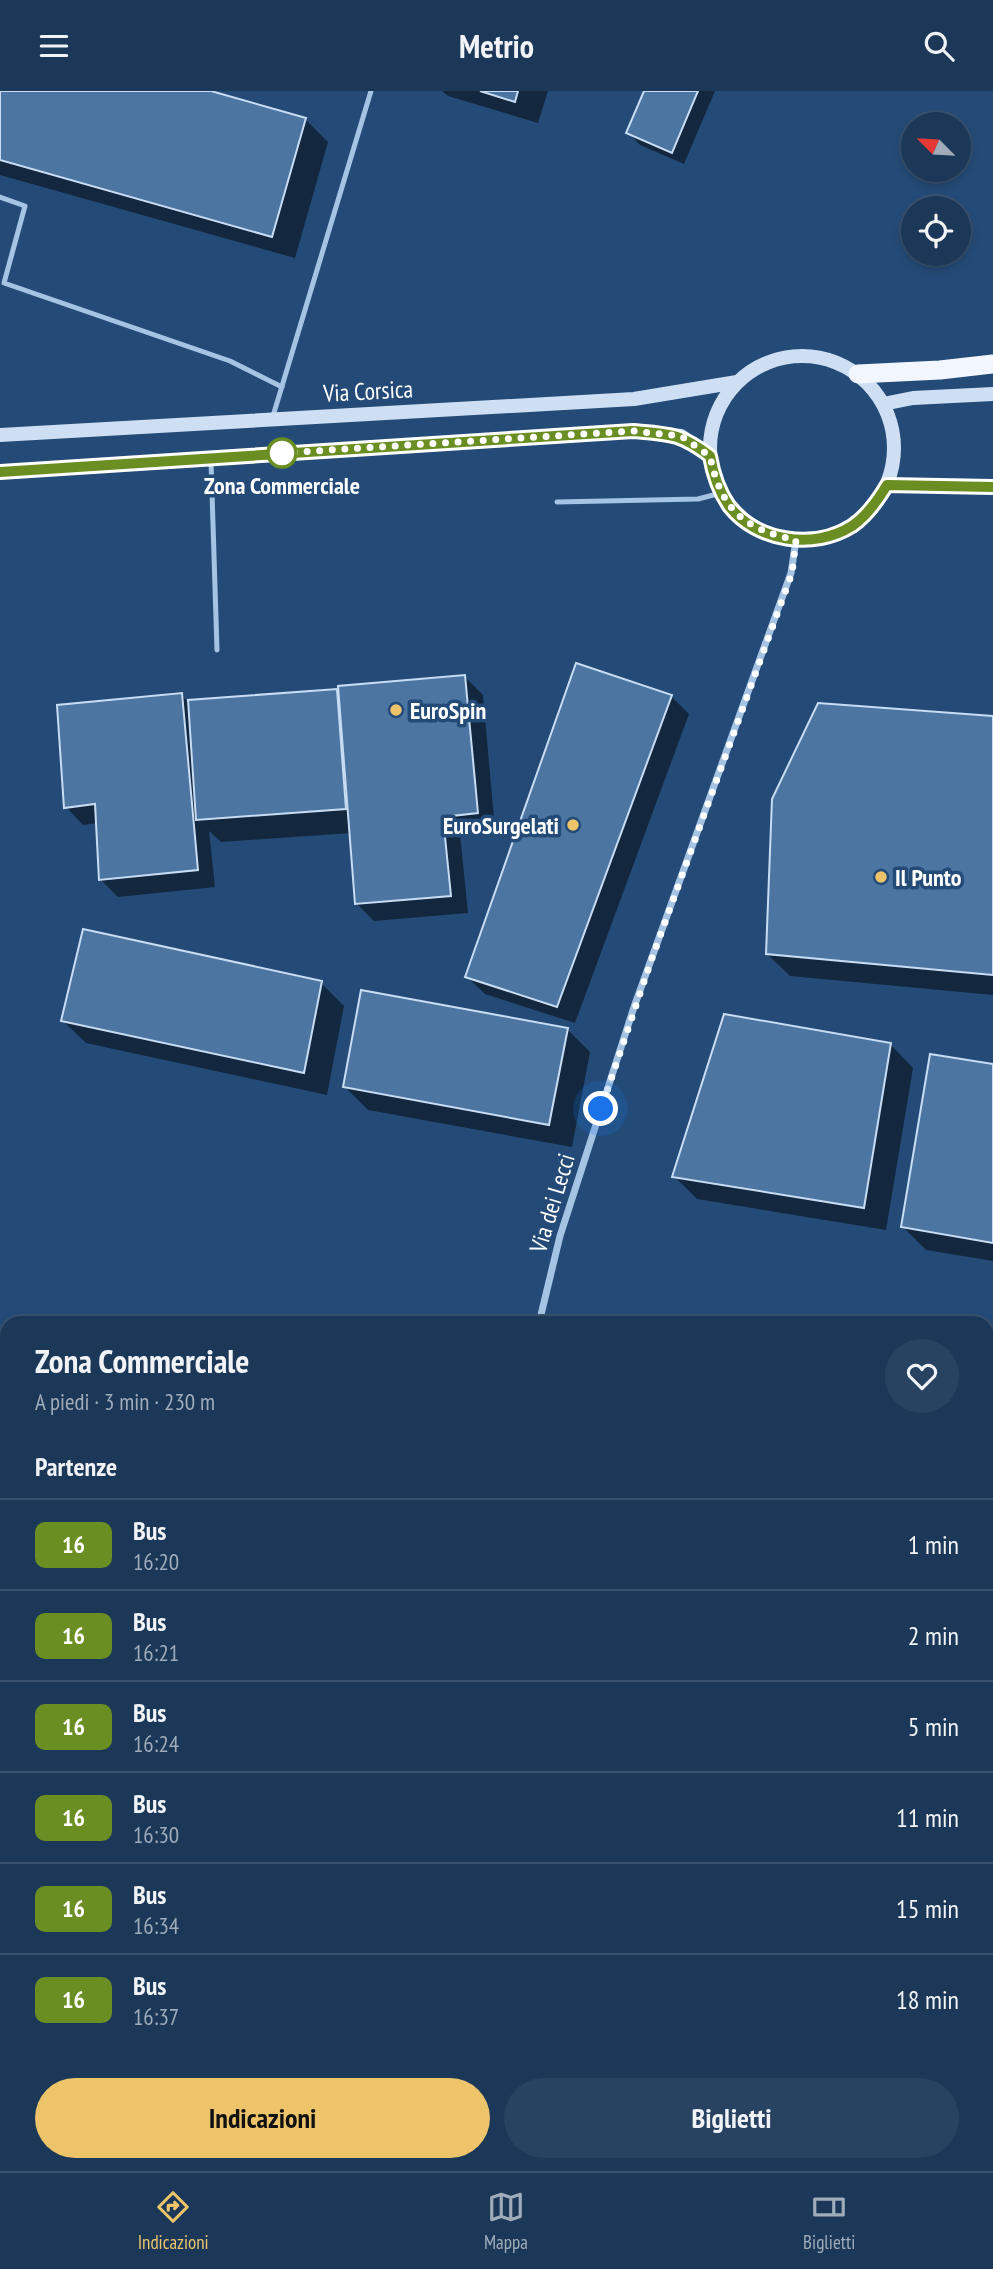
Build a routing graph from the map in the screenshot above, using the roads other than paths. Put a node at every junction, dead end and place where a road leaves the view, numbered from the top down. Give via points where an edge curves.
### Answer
1 (371, 91) edge
2 (0, 197) edge
3 (993, 364) edge
4 (858, 374) junction
5 (737, 382) junction
6 (282, 387) junction
7 (993, 394) edge
8 (883, 404) junction
9 (272, 419) junction
10 (0, 435) edge
11 (710, 456) junction
12 (211, 458) junction
13 (0, 472) edge
14 (887, 485) junction
15 (993, 487) edge
16 (721, 493) junction
17 (557, 502) dead end
18 (796, 540) junction
19 (218, 650) dead end
20 (541, 1316) edge

1 - 6 lane
2 - 6 lane via 25,206 4,283 230,361
3 - 4 highway
4 - 5 main road, Via Corsica via 821,357 789,356 762,364
4 - 8 main road, Via Corsica
5 - 9 main road, Via Corsica via 634,399
5 - 11 main road, Via Corsica via 718,408
6 - 9 lane
7 - 8 main road
8 - 14 main road, Via Corsica via 894,440
9 - 10 main road, Via Corsica
11 - 12 main road via 681,436 633,431
11 - 16 main road, Via Corsica
12 - 13 main road
12 - 19 lane
14 - 15 street
14 - 18 main road, Via Corsica via 852,526 828,536
16 - 17 lane via 698,499
16 - 18 main road, Via Corsica via 746,522 769,534
18 - 20 street, Via dei Lecci via 792,573 630,1020 560,1236

